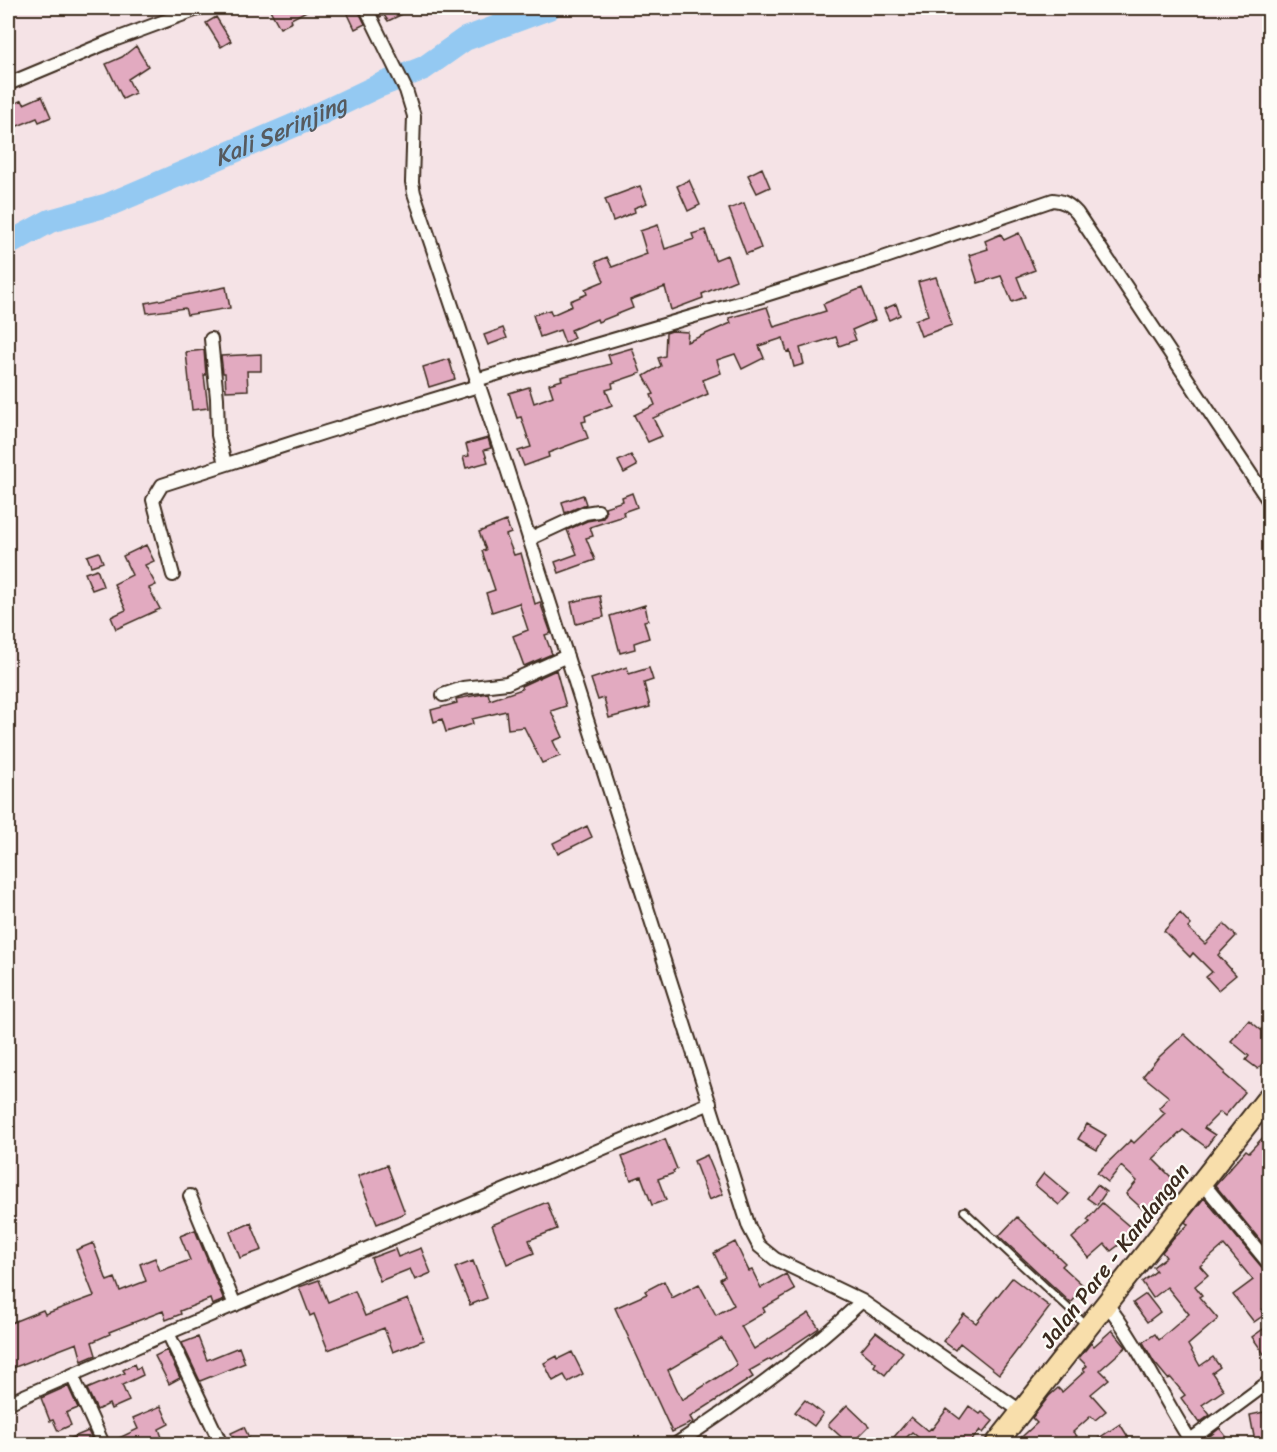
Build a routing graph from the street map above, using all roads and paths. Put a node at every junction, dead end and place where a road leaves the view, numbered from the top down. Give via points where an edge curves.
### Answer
1 (200, 8) edge
2 (366, 8) edge
3 (8, 84) edge
4 (211, 339) dead end
5 (477, 383) junction
6 (225, 464) junction
7 (1269, 503) edge
8 (598, 511) dead end
9 (530, 539) junction
10 (173, 575) dead end
11 (567, 656) junction
12 (443, 695) dead end
13 (1269, 1095) edge
14 (710, 1103) junction
15 (1201, 1181) junction
16 (190, 1197) dead end
17 (964, 1211) dead end
18 (1269, 1264) edge
19 (862, 1301) junction
20 (1106, 1303) junction
21 (235, 1305) junction
22 (1088, 1326) junction
23 (168, 1333) junction
24 (72, 1375) junction
25 (1269, 1381) edge
26 (8, 1403) edge
27 (1022, 1412) junction
28 (1188, 1442) edge
29 (103, 1444) edge
30 (221, 1444) edge
31 (676, 1444) edge
32 (996, 1444) edge

1 - 3 street
2 - 5 street via 398,71 414,116 414,193
4 - 6 street via 218,435
5 - 6 street
5 - 7 street via 862,265 1053,200 1063,201 1077,213
5 - 9 street
6 - 10 street via 162,485 155,494 153,501
8 - 9 street via 585,513
9 - 11 street
11 - 12 street via 507,683 463,688
11 - 14 street
13 - 15 main road, Jalan Pare - Kandangan
14 - 19 street via 749,1227 759,1246 775,1259
14 - 21 street
15 - 18 street
15 - 20 main road, Jalan Pare - Kandangan
16 - 21 street
17 - 22 lane
19 - 27 street
19 - 31 street via 756,1390
20 - 22 main road, Jalan Pare - Kandangan
20 - 28 street via 1125,1328
21 - 23 street
22 - 27 main road, Jalan Pare - Kandangan
23 - 24 street
23 - 30 street
24 - 26 street
24 - 29 street
25 - 28 street
27 - 32 main road, Jalan Pare - Kandangan

